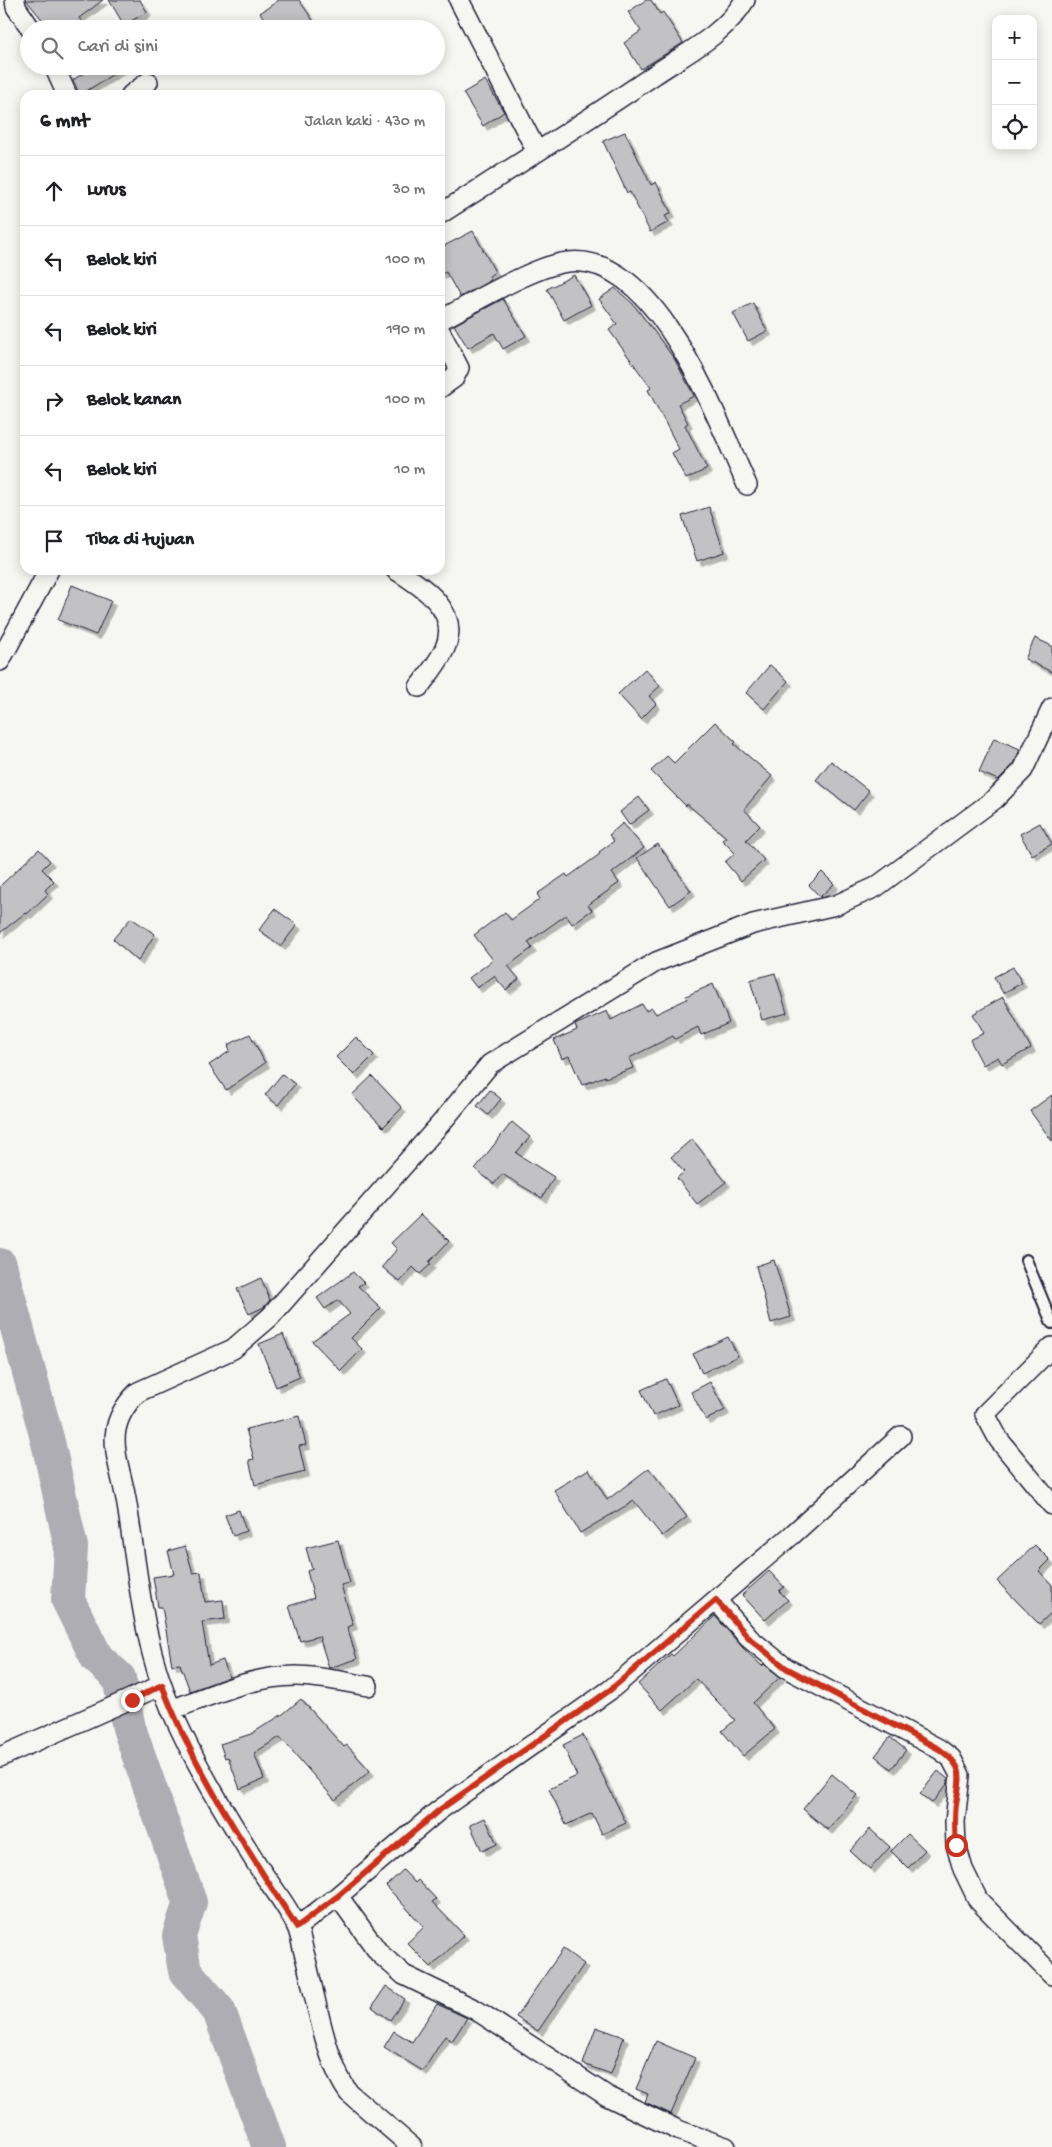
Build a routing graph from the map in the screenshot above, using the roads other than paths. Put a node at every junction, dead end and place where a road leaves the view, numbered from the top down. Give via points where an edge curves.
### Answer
1 (15, 0) edge
2 (459, 0) edge
3 (744, 0) edge
4 (25, 20) edge
5 (58, 75) edge
6 (148, 82) dead end
7 (66, 90) edge
8 (138, 90) edge
9 (537, 152) junction
10 (445, 211) edge
11 (445, 317) edge
12 (445, 340) edge
13 (445, 384) edge
14 (748, 486) dead end
15 (46, 575) edge
16 (404, 575) edge
17 (0, 661) edge
18 (419, 687) dead end
19 (1052, 708) edge
20 (1026, 1260) dead end
21 (1052, 1323) edge
22 (1052, 1347) edge
23 (901, 1436) dead end
24 (1052, 1505) edge
25 (716, 1600) junction
26 (162, 1685) junction
27 (368, 1686) dead end
28 (171, 1710) junction
29 (0, 1757) edge
30 (338, 1896) junction
31 (297, 1927) junction
32 (1052, 1976) edge
33 (412, 2147) edge
34 (726, 2147) edge

1 - 4 street
2 - 9 street
3 - 9 street via 723,26 707,39
5 - 7 street
6 - 8 street
9 - 10 street
11 - 14 street via 512,283 566,262 584,261 618,274 644,297 667,325 699,381
12 - 13 street via 459,368 454,378
15 - 17 street
16 - 18 street via 437,600 449,626 445,649
19 - 26 street via 1023,770 995,799 876,887 836,905 753,924 656,962 490,1064 270,1317 233,1349 138,1392 126,1403 118,1417 116,1451 141,1605
20 - 21 lane
22 - 24 street via 985,1414 999,1440
23 - 25 street
25 - 30 street via 589,1705 438,1811
25 - 32 street via 750,1639 786,1668 951,1758 960,1775 955,1822 956,1845 963,1868 978,1900
26 - 28 street
26 - 29 street
27 - 28 street via 326,1678 272,1678 245,1683
28 - 31 street via 241,1839
30 - 31 street
30 - 34 street via 379,1953 404,1975 476,2010 607,2096 678,2130
31 - 33 street via 329,2050 341,2082 349,2093

